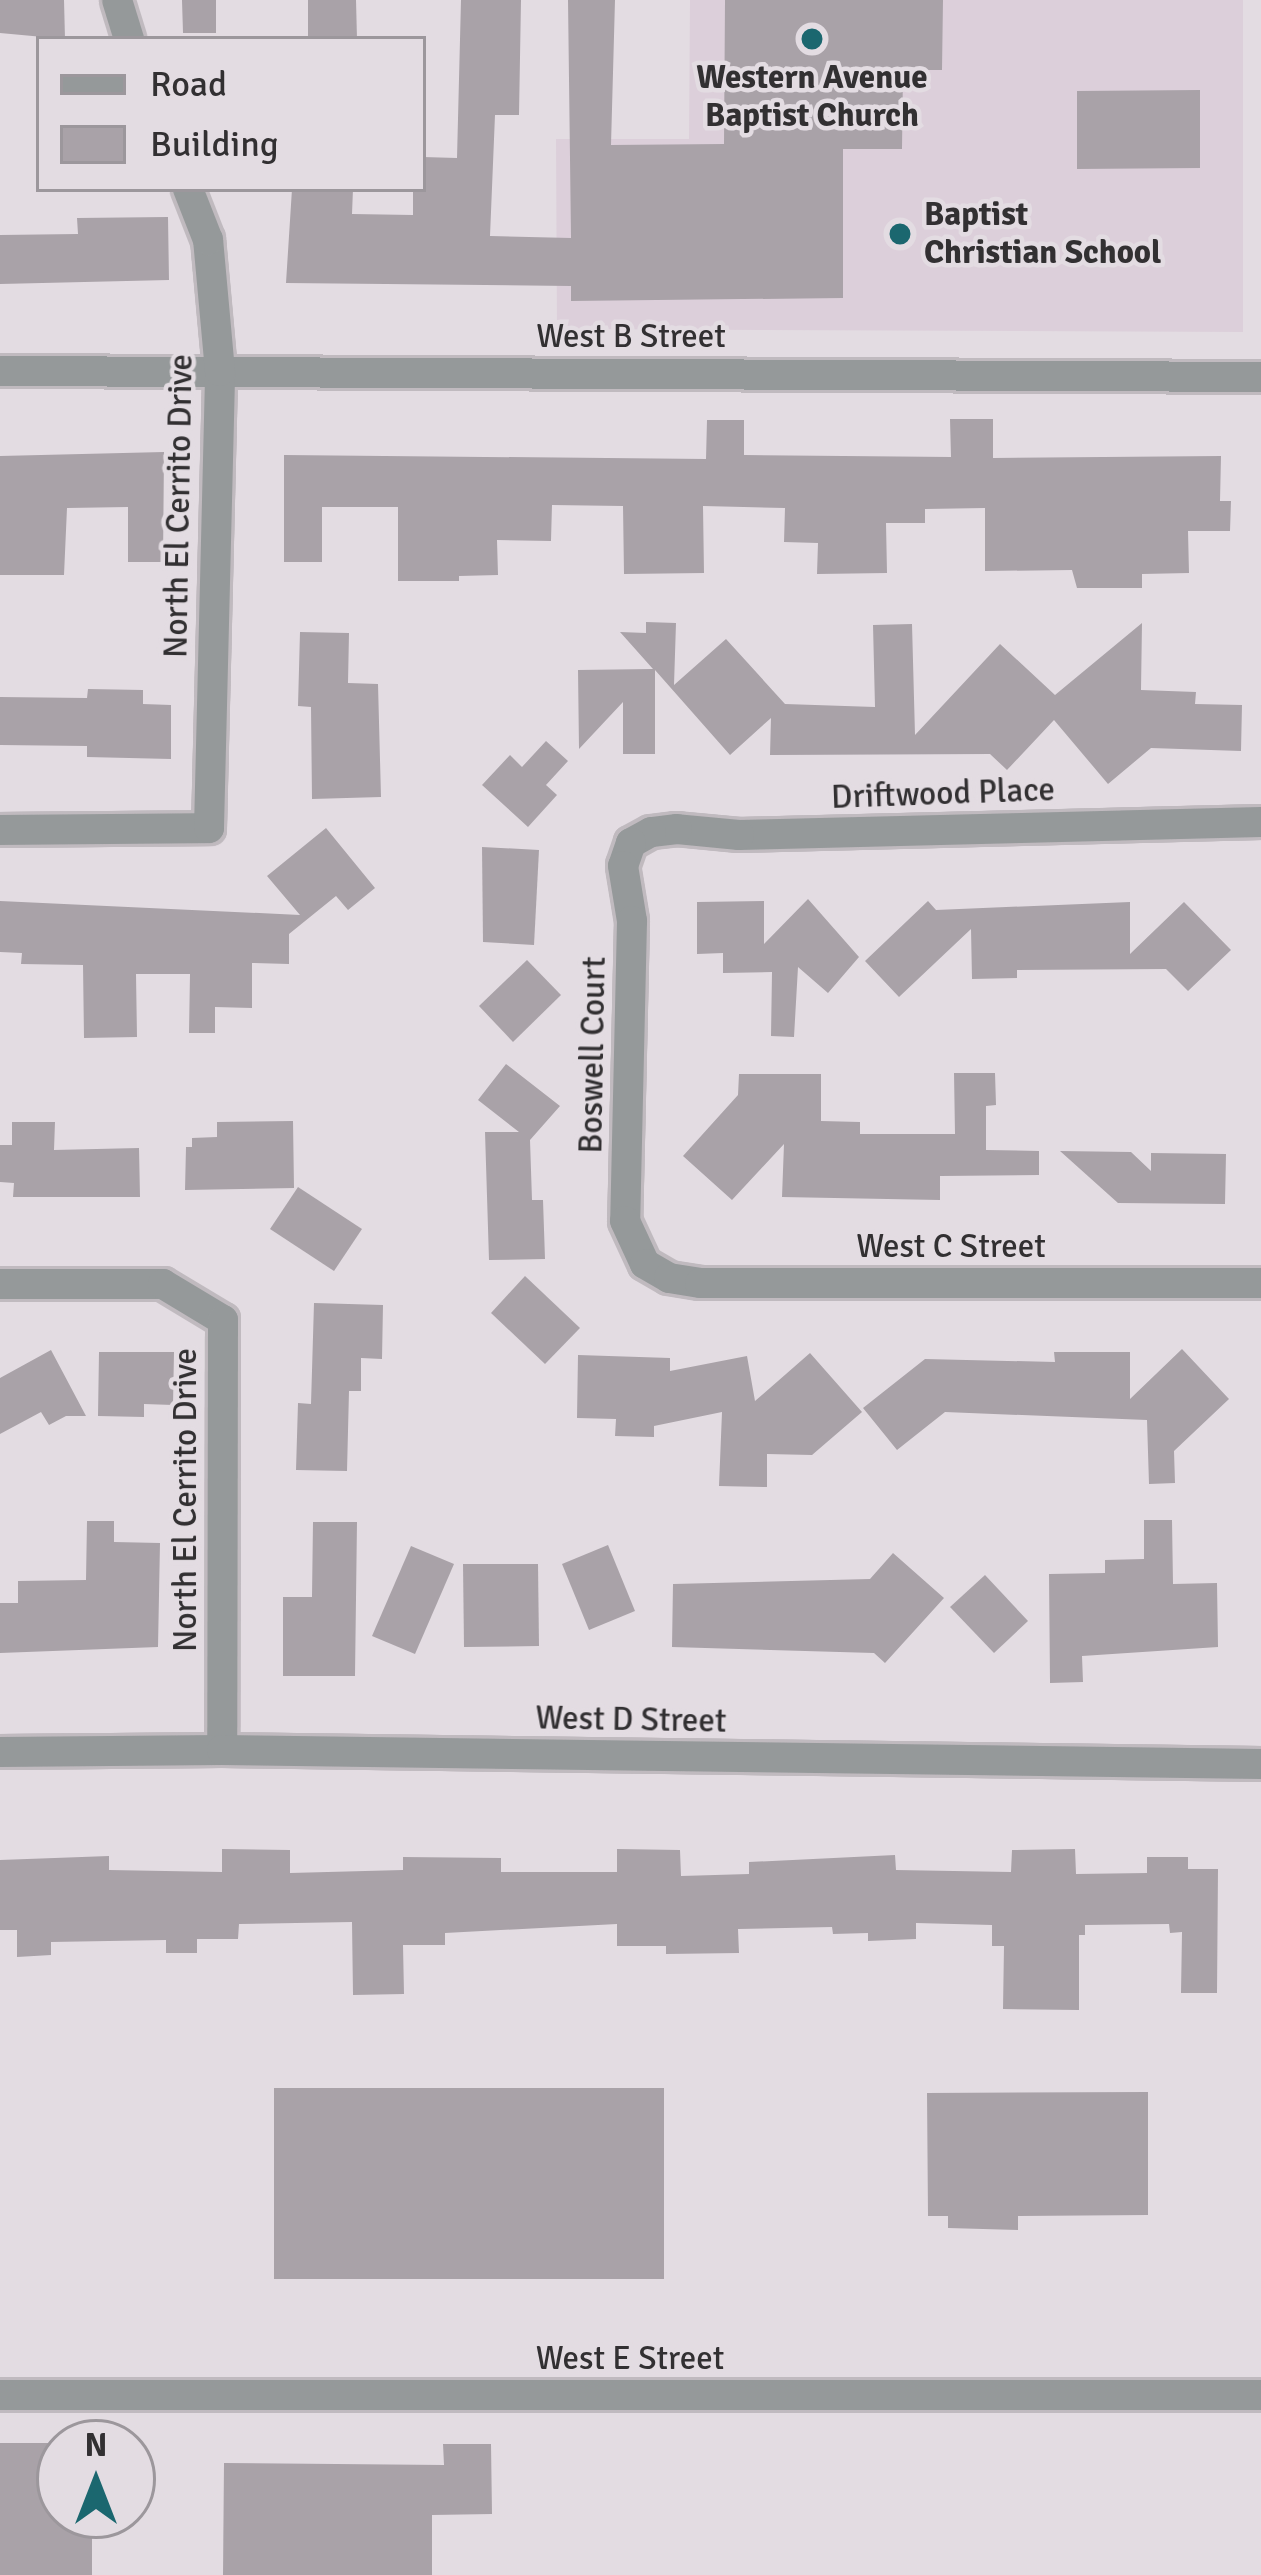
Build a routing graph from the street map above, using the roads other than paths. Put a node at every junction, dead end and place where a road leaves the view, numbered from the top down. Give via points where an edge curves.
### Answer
1 (117, 0) edge
2 (128, 36) edge
3 (189, 192) edge
4 (0, 370) edge
5 (220, 370) junction
6 (1261, 377) edge
7 (1261, 821) edge
8 (0, 830) edge
9 (631, 843) joint
10 (644, 1264) joint
11 (1261, 1282) edge
12 (0, 1284) edge
13 (222, 1750) junction
14 (0, 1753) edge
15 (1261, 1764) edge
16 (0, 2395) edge
17 (1261, 2395) edge

1 - 2 street
3 - 5 street, North El Cerrito Drive via 208,240
4 - 5 street, West B Street
5 - 6 street, West B Street
5 - 8 street, North El Cerrito Drive via 209,828
7 - 9 street, Driftwood Place via 739,835 677,829
9 - 10 street, Boswell Court via 623,866 632,921 625,1221
10 - 11 street, West C Street via 700,1282
12 - 13 street, North El Cerrito Drive via 163,1284 223,1320
13 - 14 street, West D Street
13 - 15 street, West D Street
16 - 17 street, West E Street

